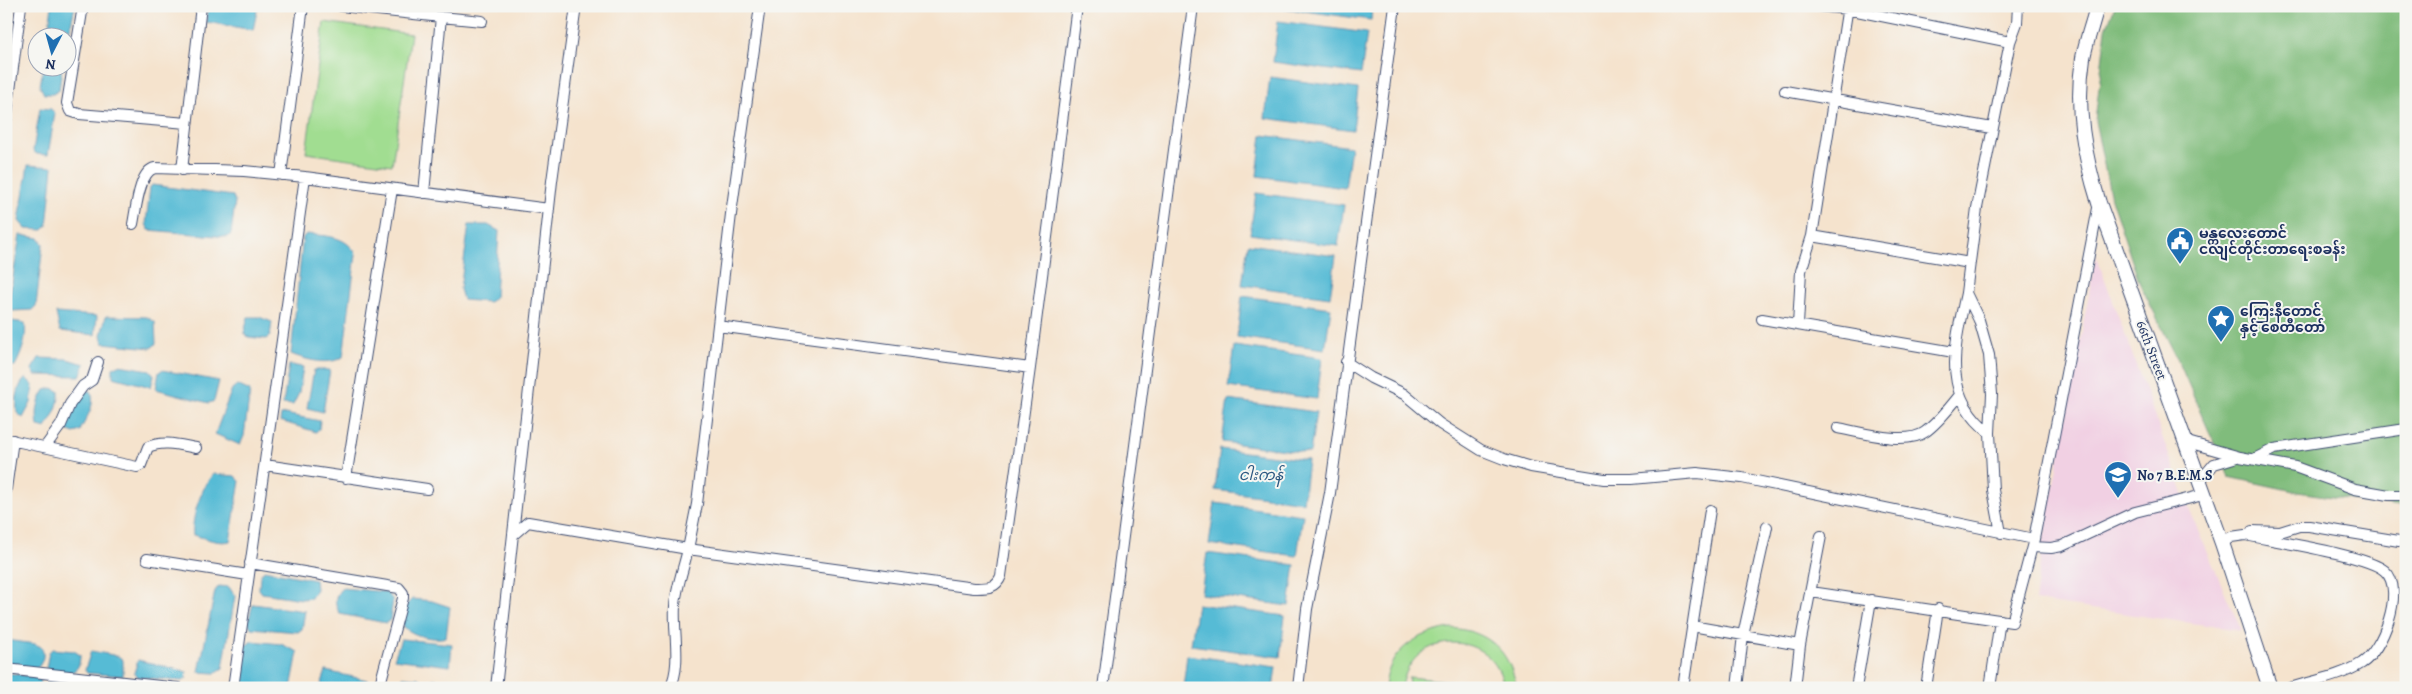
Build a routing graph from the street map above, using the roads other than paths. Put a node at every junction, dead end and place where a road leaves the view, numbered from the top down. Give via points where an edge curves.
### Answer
1 (21, 6) edge
2 (83, 6) edge
3 (201, 6) edge
4 (302, 6) edge
5 (341, 6) edge
6 (576, 6) edge
7 (760, 6) edge
8 (1077, 6) edge
9 (1193, 6) edge
10 (1395, 6) edge
11 (1818, 6) edge
12 (2018, 6) edge
13 (2098, 6) edge
14 (1848, 8) edge
15 (441, 17) junction
16 (482, 21) dead end
17 (2010, 42) junction
18 (1785, 91) dead end
19 (1835, 100) junction
20 (6, 121) edge
21 (187, 123) junction
22 (1992, 128) junction
23 (182, 170) junction
24 (281, 175) junction
25 (305, 177) junction
26 (392, 188) junction
27 (424, 193) junction
28 (2099, 202) junction
29 (549, 210) junction
30 (133, 224) dead end
31 (1812, 236) junction
32 (1970, 263) junction
33 (1966, 293) junction
34 (1762, 319) dead end
35 (1798, 325) junction
36 (718, 326) junction
37 (1954, 352) junction
38 (98, 362) dead end
39 (1346, 362) junction
40 (1030, 368) junction
41 (1960, 395) junction
42 (1838, 428) dead end
43 (2406, 429) edge
44 (1990, 433) junction
45 (10, 439) edge
46 (2184, 441) junction
47 (45, 447) junction
48 (196, 448) dead end
49 (2240, 456) junction
50 (2254, 458) junction
51 (265, 465) junction
52 (346, 478) junction
53 (6, 489) edge
54 (427, 489) dead end
55 (2202, 489) junction
56 (2406, 495) edge
57 (1710, 510) dead end
58 (1766, 527) dead end
59 (2001, 533) junction
60 (513, 535) junction
61 (2245, 535) junction
62 (1821, 536) dead end
63 (2399, 541) dead end
64 (2033, 543) junction
65 (2222, 543) junction
66 (688, 549) junction
67 (147, 559) dead end
68 (250, 563) junction
69 (248, 575) junction
70 (1811, 592) junction
71 (1871, 600) junction
72 (1938, 609) junction
73 (2000, 620) junction
74 (1692, 626) junction
75 (1743, 636) junction
76 (1800, 646) junction
77 (6, 669) edge
78 (178, 688) edge
79 (233, 688) edge
80 (379, 688) edge
81 (496, 688) edge
82 (670, 688) edge
83 (1103, 688) edge
84 (1298, 688) edge
85 (1683, 688) edge
86 (1737, 688) edge
87 (1795, 688) edge
88 (1856, 688) edge
89 (1926, 688) edge
90 (1990, 688) edge
91 (2270, 688) edge
92 (2290, 688) edge

1 - 20 street
2 - 21 street via 67,102 70,111
3 - 21 street
4 - 24 street
5 - 15 street
6 - 29 street
7 - 36 street
8 - 40 street
9 - 83 street
10 - 39 street
11 - 14 street
12 - 17 street via 2017,23
13 - 28 street, 66th Street via 2084,57 2080,100 2085,153
14 - 17 street
14 - 19 street
15 - 16 street
15 - 27 street
17 - 22 street
18 - 19 street
19 - 22 street
19 - 31 street
21 - 23 street
22 - 32 street
23 - 24 street
23 - 30 street via 154,168 144,175
24 - 25 street
25 - 26 street
25 - 51 street
26 - 27 street
26 - 52 street
27 - 29 street
28 - 46 street, 66th Street
28 - 64 street
29 - 60 street
31 - 32 street
31 - 35 street via 1801,271
32 - 33 street
33 - 37 street
33 - 44 street via 1989,355
34 - 35 street
35 - 37 street
36 - 40 street
36 - 66 street
37 - 41 street
38 - 47 street via 92,380 83,386 70,404 61,425
39 - 59 street via 1404,394 1440,424 1481,450 1531,467 1604,479 1718,474
39 - 84 street via 1330,493 1307,609
40 - 66 street via 1001,576 991,588
41 - 42 street via 1924,434 1901,439
41 - 44 street via 1976,422
43 - 50 street via 2274,449
44 - 59 street
45 - 47 street
45 - 53 street
46 - 49 street
46 - 55 street, 66th Street
47 - 48 street via 137,467 141,465 148,446 154,444
49 - 50 street
49 - 55 street via 2214,464
50 - 56 street via 2295,467 2355,489
51 - 52 street
51 - 68 street
52 - 54 street
55 - 64 street via 2134,512 2062,546 2051,548
55 - 65 street, 66th Street
57 - 74 street
58 - 75 street
59 - 64 street
60 - 66 street via 528,522
60 - 81 street
61 - 63 street via 2252,531 2280,532 2309,526
61 - 65 street via 2231,537
61 - 92 street via 2364,561 2384,570 2390,577 2392,610 2372,657 2349,669
62 - 70 street
64 - 73 street via 2012,622
65 - 91 street, 66th Street
66 - 82 street via 675,605 674,679
67 - 69 street
68 - 69 street
68 - 80 street via 400,588 403,598
69 - 79 street
70 - 71 street
70 - 76 street
71 - 72 street
71 - 88 street
72 - 73 street
72 - 89 street
73 - 90 street
74 - 75 street
74 - 85 street
75 - 76 street
75 - 86 street
76 - 87 street
77 - 78 street

